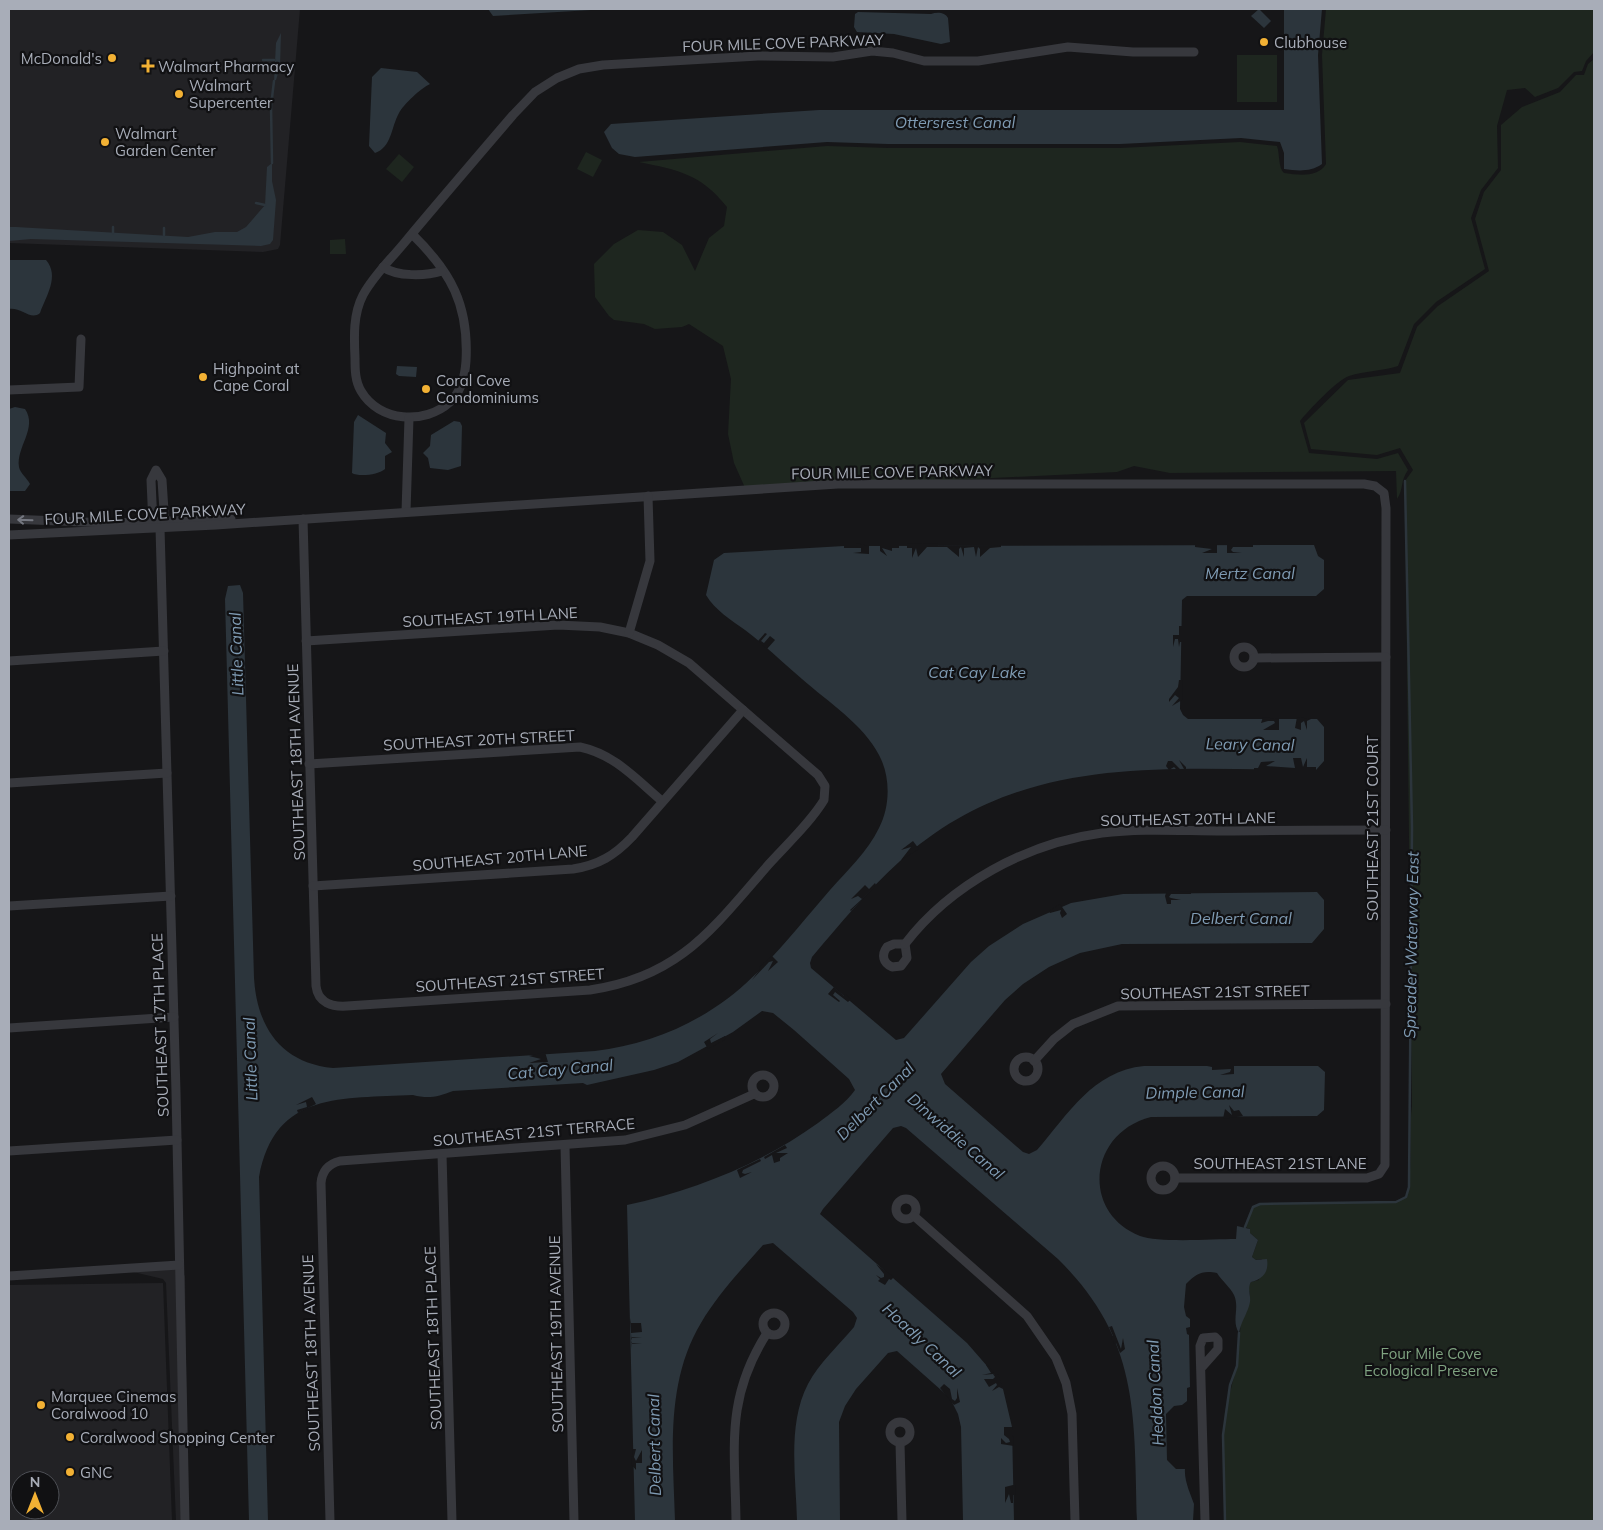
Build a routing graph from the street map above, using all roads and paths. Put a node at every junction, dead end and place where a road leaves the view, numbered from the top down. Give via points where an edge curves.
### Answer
1 (1194, 52) dead end
2 (412, 234) junction
3 (383, 268) junction
4 (442, 271) junction
5 (81, 339) dead end
6 (9, 390) edge
7 (408, 418) junction
8 (1378, 488) joint
9 (648, 496) junction
10 (406, 512) junction
11 (9, 519) edge
12 (303, 519) junction
13 (159, 525) junction
14 (9, 535) edge
15 (629, 633) junction
16 (306, 641) junction
17 (164, 651) junction
18 (1386, 657) junction
19 (1254, 658) dead end
20 (9, 661) edge
21 (743, 710) junction
22 (309, 764) junction
23 (168, 773) junction
24 (9, 783) edge
25 (826, 791) joint
26 (662, 801) junction
27 (1386, 830) junction
28 (313, 886) junction
29 (171, 896) junction
30 (9, 906) edge
31 (905, 944) dead end
32 (323, 1001) joint
33 (1386, 1004) junction
34 (174, 1018) junction
35 (9, 1028) edge
36 (1034, 1061) dead end
37 (754, 1094) dead end
38 (177, 1140) junction
39 (564, 1146) junction
40 (9, 1151) edge
41 (442, 1154) junction
42 (1383, 1170) joint
43 (1175, 1178) dead end
44 (321, 1183) joint
45 (914, 1216) dead end
46 (179, 1265) junction
47 (9, 1276) edge
48 (767, 1333) dead end
49 (1202, 1367) dead end
50 (900, 1443) dead end
51 (185, 1521) edge
52 (330, 1521) edge
53 (452, 1521) edge
54 (574, 1521) edge
55 (736, 1521) edge
56 (902, 1521) edge
57 (1075, 1521) edge
58 (1206, 1521) edge

1 - 2 street, FOUR MILE COVE PARKWAY via 1068,47 983,61 919,61 872,51 834,57 754,56 584,68 557,78 535,92
2 - 3 street, FOUR MILE COVE PARKWAY
2 - 4 street
3 - 4 street via 432,274
3 - 7 street, FOUR MILE COVE PARKWAY via 365,292 357,312 356,377 361,392 373,406
4 - 7 street via 456,291 464,315 463,380 456,396 443,407
5 - 6 street via 79,387
7 - 10 street
8 - 9 street, FOUR MILE COVE PARKWAY via 1364,484 846,484
8 - 18 street, SOUTHEAST 21ST COURT via 1384,493 1386,503
9 - 10 street, FOUR MILE COVE PARKWAY
9 - 15 street via 650,561
10 - 12 street, FOUR MILE COVE PARKWAY
13 -> 11 street, FOUR MILE COVE PARKWAY
12 - 13 street, FOUR MILE COVE PARKWAY via 197,519
12 - 16 street, SOUTHEAST 18TH AVENUE
13 - 14 street, FOUR MILE COVE PARKWAY
13 - 17 street, SOUTHEAST 17TH PLACE
15 - 16 street, SOUTHEAST 19TH LANE via 600,627 558,625
15 - 21 street, SOUTHEAST 19TH LANE via 676,654
16 - 22 street, SOUTHEAST 18TH AVENUE
17 - 20 street
17 - 23 street, SOUTHEAST 17TH PLACE
18 - 19 street
18 - 27 street, SOUTHEAST 21ST COURT
21 - 25 street, SOUTHEAST 19TH LANE via 810,767 821,778
21 - 26 street, SOUTHEAST 20TH LANE
22 - 26 street, SOUTHEAST 20TH STREET via 580,747 617,762
22 - 28 street, SOUTHEAST 18TH AVENUE
23 - 24 street
23 - 29 street, SOUTHEAST 17TH PLACE
25 - 32 street, SOUTHEAST 21ST STREET via 821,806 728,911 685,953 649,974 590,990 347,1006 332,1006
26 - 28 street, SOUTHEAST 20TH LANE via 617,852 589,866
27 - 31 street, SOUTHEAST 20TH LANE via 1134,831 1072,839 1032,852 984,875 939,908
27 - 33 street, SOUTHEAST 21ST COURT
28 - 32 street, SOUTHEAST 18TH AVENUE via 316,986
29 - 30 street
29 - 34 street, SOUTHEAST 17TH PLACE
33 - 36 street, SOUTHEAST 21ST STREET via 1118,1006 1073,1024 1054,1038
33 - 42 street, SOUTHEAST 21ST COURT via 1386,1152
34 - 35 street
34 - 38 street, SOUTHEAST 17TH PLACE
37 - 39 street, SOUTHEAST 21ST TERRACE via 698,1120 664,1131 624,1140
38 - 40 street
38 - 46 street, SOUTHEAST 17TH PLACE
39 - 41 street, SOUTHEAST 21ST TERRACE
39 - 54 street, SOUTHEAST 19TH AVENUE
41 - 44 street, SOUTHEAST 21ST TERRACE via 336,1162 324,1170
41 - 53 street, SOUTHEAST 18TH PLACE
42 - 43 street, SOUTHEAST 21ST LANE via 1366,1178
44 - 52 street, SOUTHEAST 18TH AVENUE
45 - 57 street via 1027,1316 1055,1356 1071,1406
46 - 47 street
46 - 51 street, SOUTHEAST 17TH PLACE
48 - 55 street via 746,1370 736,1406
49 - 58 street
50 - 56 street

